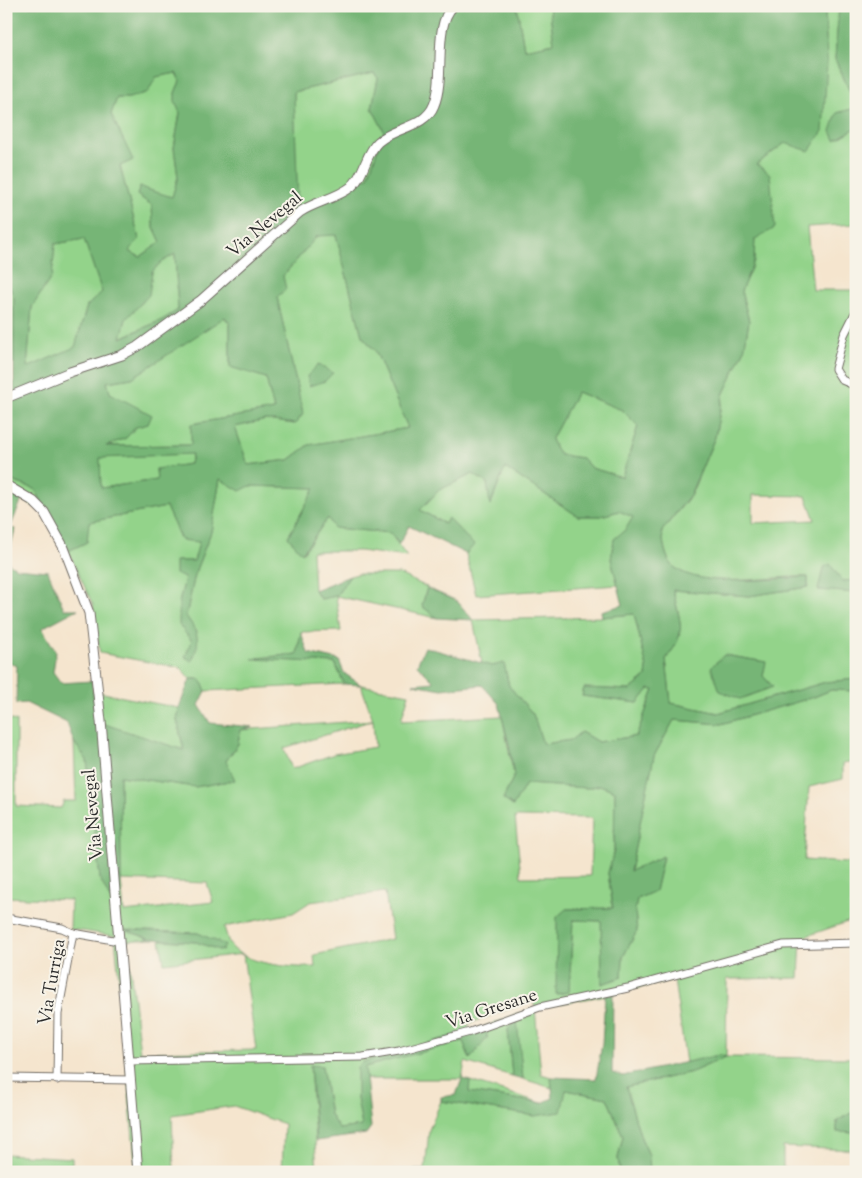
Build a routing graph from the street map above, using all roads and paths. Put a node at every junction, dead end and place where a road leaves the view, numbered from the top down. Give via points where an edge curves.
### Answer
1 (453, 6) edge
2 (856, 311) edge
3 (856, 386) edge
4 (6, 398) edge
5 (6, 485) edge
6 (6, 918) edge
7 (72, 933) junction
8 (119, 940) junction
9 (856, 943) edge
10 (130, 1061) junction
11 (6, 1078) edge
12 (57, 1080) junction
13 (130, 1080) junction
14 (138, 1172) edge

1 - 4 main road, Via Nevegal via 444,22 440,77 431,111 422,120 378,142 350,188 300,212 200,301 138,347
2 - 3 street via 844,335 835,369 842,380
5 - 8 main road, Via Nevegal via 33,501 44,512 64,548 89,613
6 - 7 street via 62,928
7 - 8 street, Via Turriga
7 - 12 street, Via Turriga via 58,1014
8 - 10 main road, Via Nevegal
9 - 10 street, Via Gresane via 783,945 628,988 540,1007 418,1046 363,1057
10 - 13 main road, Via Nevegal
11 - 12 street
12 - 13 street
13 - 14 main road, Via Nevegal

